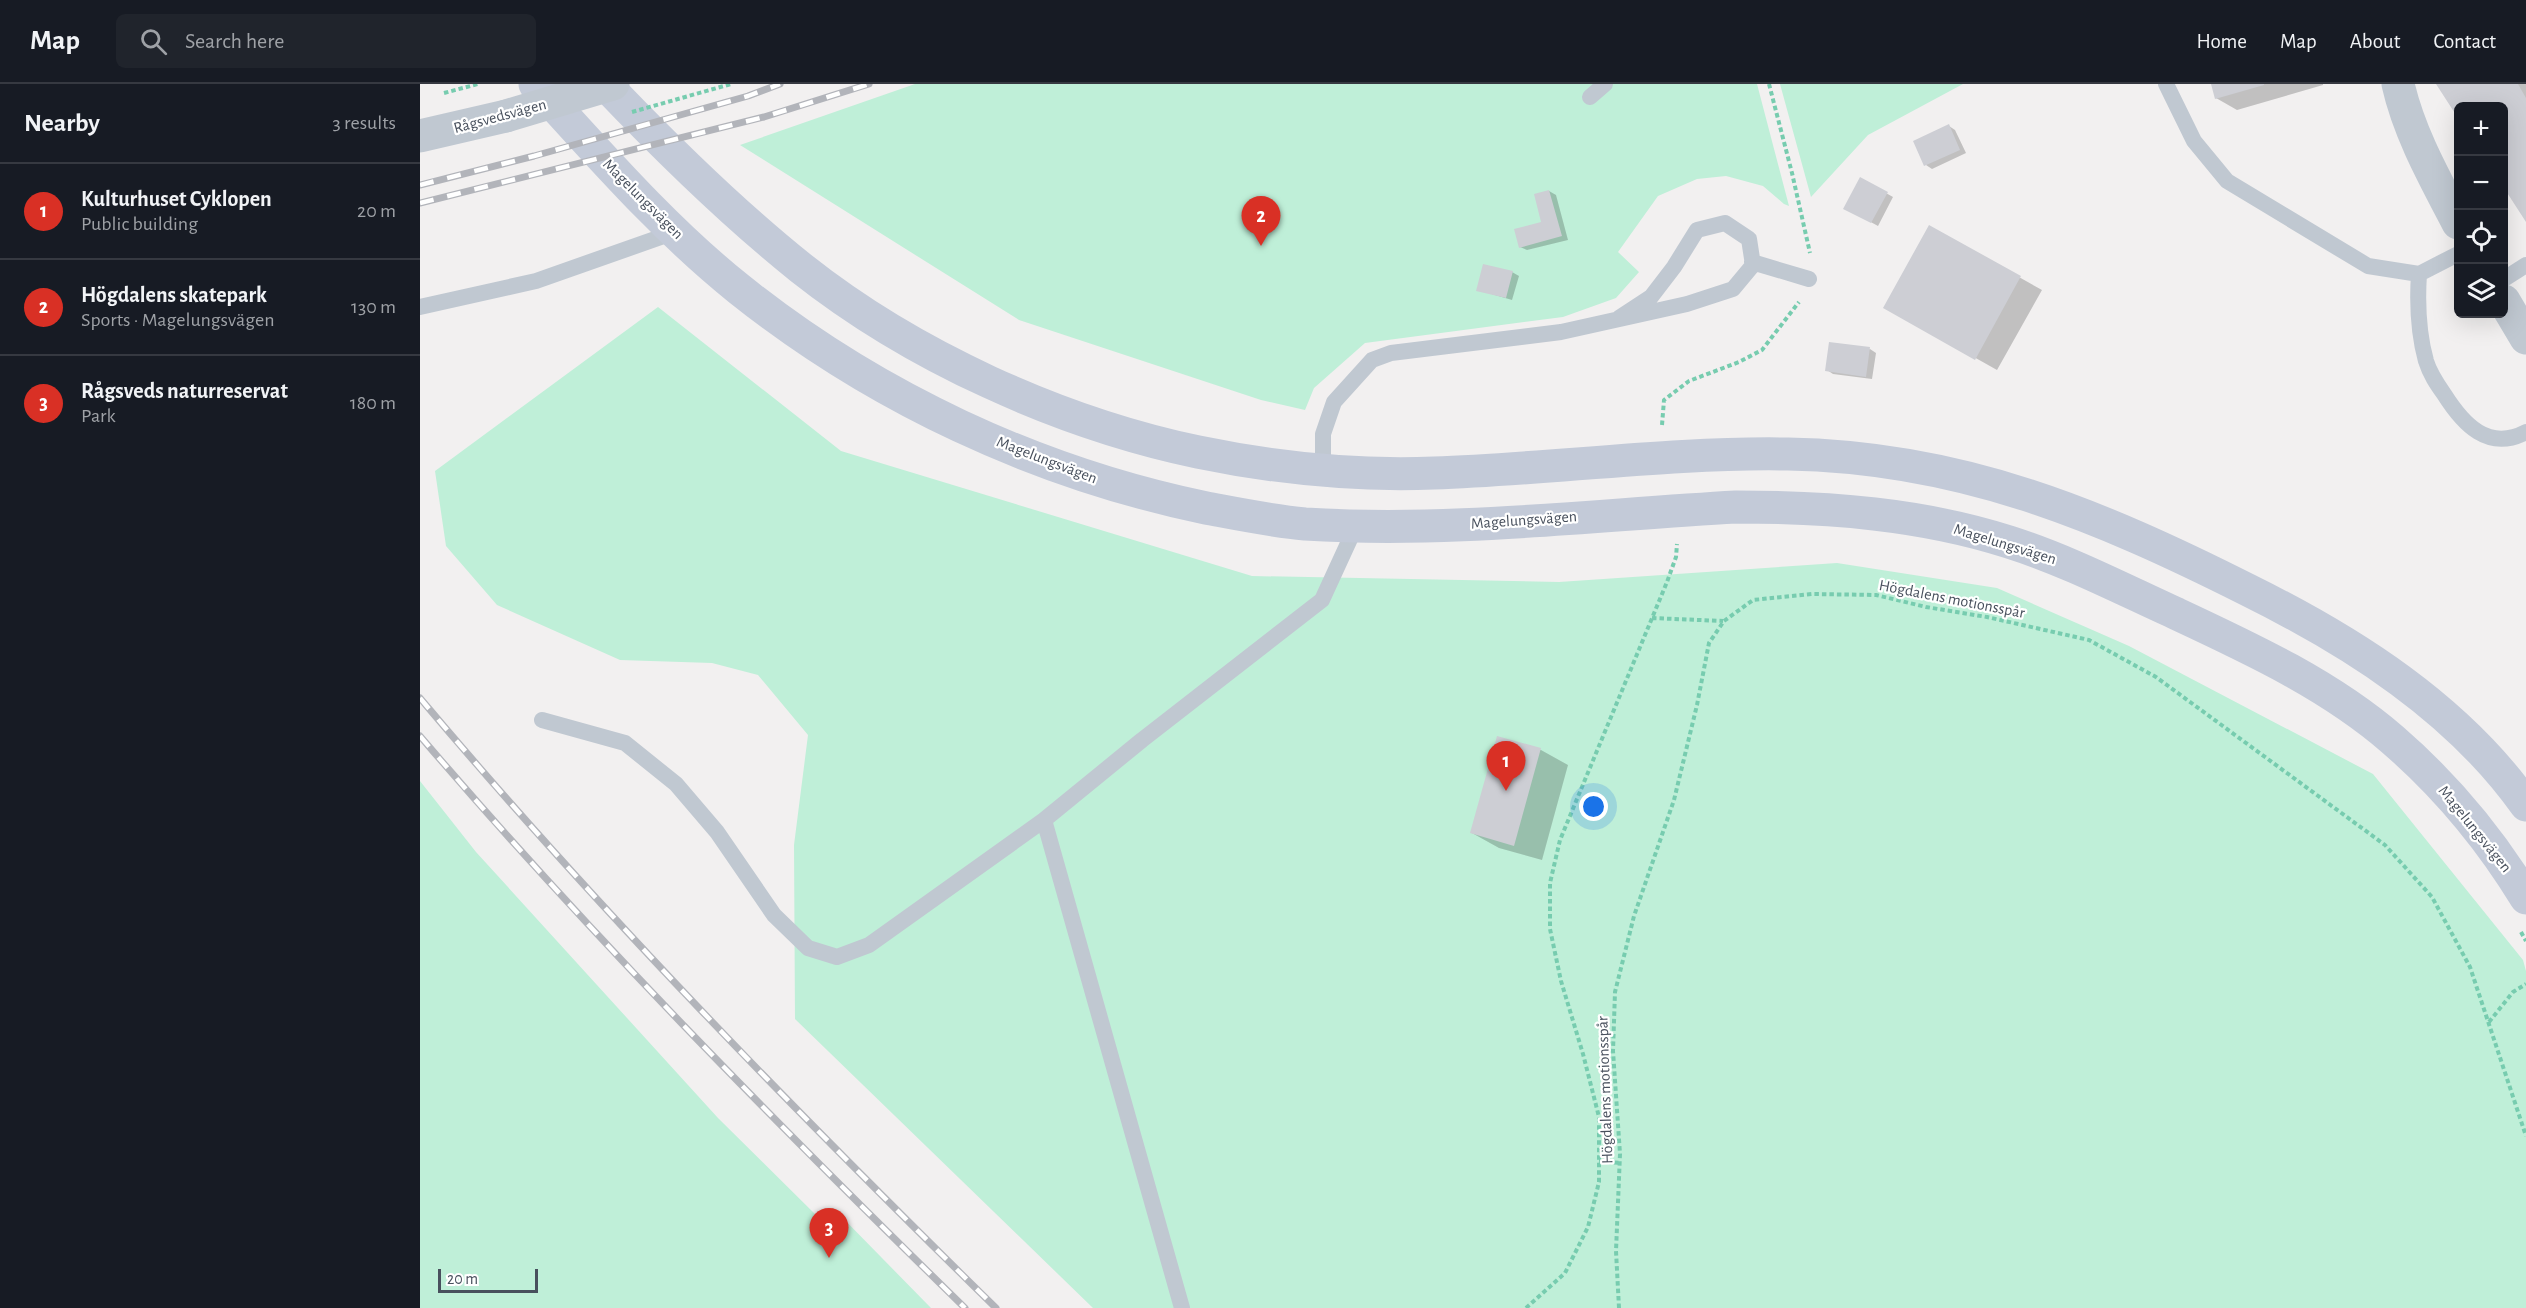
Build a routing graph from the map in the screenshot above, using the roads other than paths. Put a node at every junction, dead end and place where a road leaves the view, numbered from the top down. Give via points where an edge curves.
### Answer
1 (535, 84) edge
2 (605, 84) edge
3 (613, 84) edge
4 (1605, 84) edge
5 (2166, 84) edge
6 (2398, 84) edge
7 (1590, 97) dead end
8 (420, 136) edge
9 (2454, 215) edge
10 (675, 232) junction
11 (2454, 256) edge
12 (1752, 262) junction
13 (2526, 265) edge
14 (2419, 274) junction
15 (2508, 276) edge
16 (1809, 279) dead end
17 (420, 307) edge
18 (2508, 308) edge
19 (1619, 318) junction
20 (2526, 338) edge
21 (2526, 432) edge
22 (1323, 471) junction
23 (1356, 526) junction
24 (542, 720) dead end
25 (2526, 805) edge
26 (1044, 820) junction
27 (2526, 898) edge
28 (1182, 1308) edge

1 - 10 main road, Magelungsvägen
2 - 22 main road via 674,156 804,271 858,309 924,347 1022,396 1078,418 1192,451
3 - 8 street, Rågsvedsvägen, bridge via 506,116
4 - 7 lane
5 - 14 lane via 2194,141 2227,181 2368,266
6 - 9 street via 2415,134
10 - 17 lane via 536,281
10 - 23 main road, Magelungsvägen via 738,288 828,354 931,412 993,440 1095,480 1163,499 1289,522
11 - 14 lane
12 - 16 lane
12 - 19 lane via 1733,289 1687,304
12 - 19 lane via 1749,239 1725,223 1696,230 1651,297
13 - 15 lane
14 - 21 lane via 2417,309 2426,360 2454,411 2473,431 2498,439
18 - 20 street
19 - 22 lane via 1561,332 1391,353 1372,360 1335,402 1323,434
22 - 25 main road via 1428,473 1792,454 1855,458 1944,471 2004,486 2060,504 2191,561 2364,654 2449,720
23 - 26 lane via 1322,600
23 - 27 main road, Magelungsvägen via 1480,524 1778,507 1897,516 2009,542 2104,580 2268,659 2340,701 2392,739 2449,794 2508,868
24 - 26 lane via 626,743 676,784 717,831 774,915 808,948 837,957 869,945
26 - 28 lane

